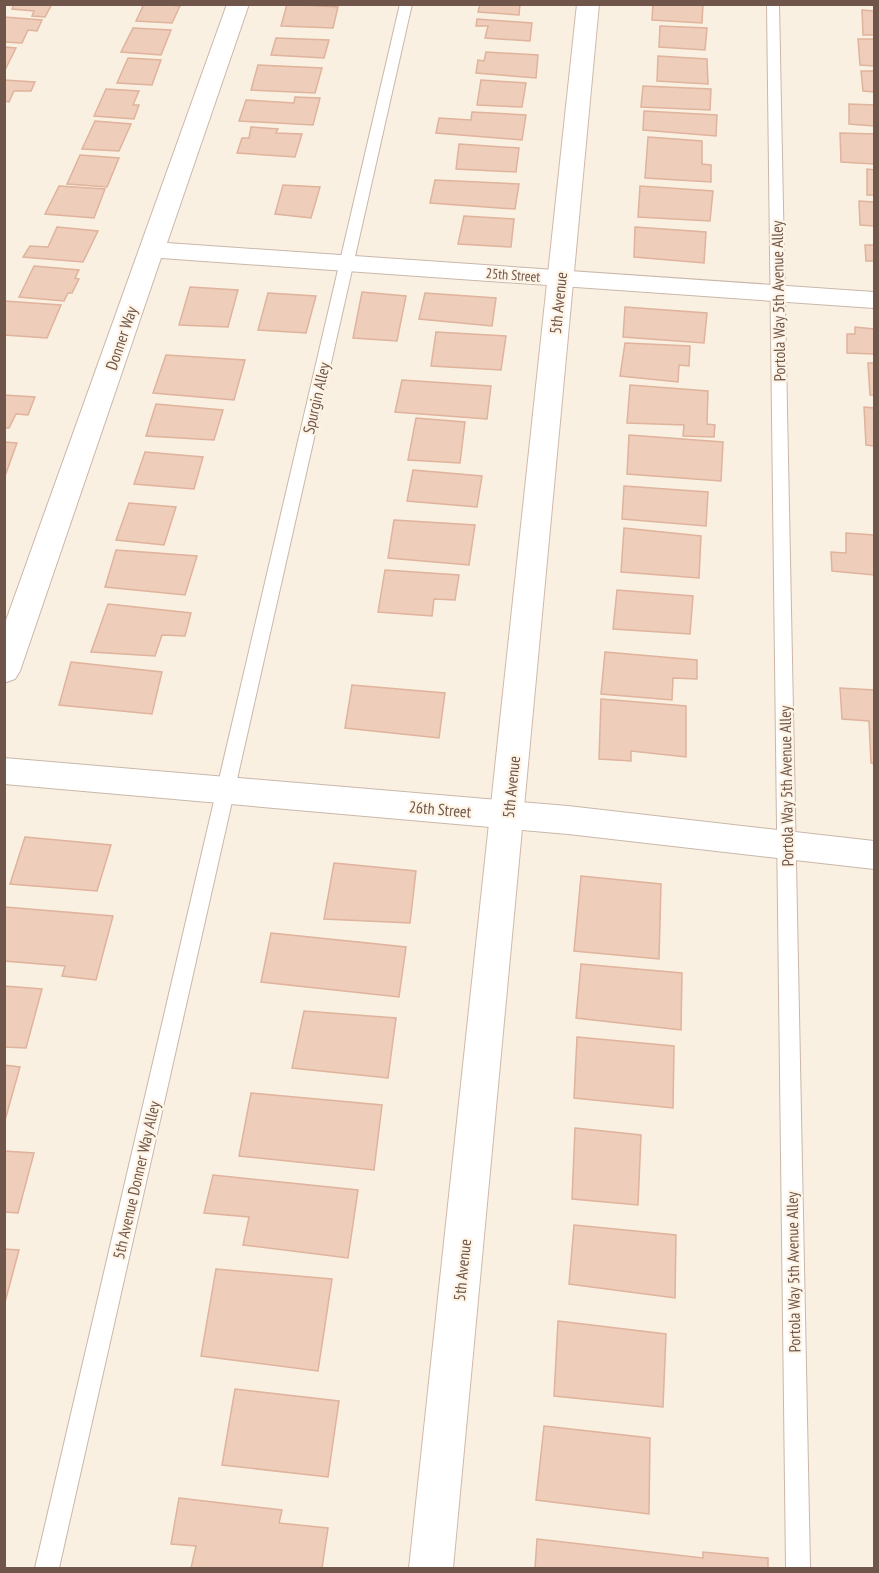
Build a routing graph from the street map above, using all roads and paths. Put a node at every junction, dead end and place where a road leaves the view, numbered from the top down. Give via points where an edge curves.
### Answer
1 (238, 4) edge
2 (406, 4) edge
3 (588, 4) edge
4 (773, 4) edge
5 (152, 250) junction
6 (347, 263) junction
7 (561, 279) junction
8 (778, 293) junction
9 (874, 300) edge
10 (4, 671) edge
11 (4, 771) edge
12 (225, 792) junction
13 (508, 815) junction
14 (787, 846) junction
15 (874, 855) edge
16 (47, 1569) edge
17 (431, 1569) edge
18 (798, 1569) edge

1 - 5 street, Donner Way
2 - 6 lane, Spurgin Alley
3 - 7 street, 5th Avenue
4 - 8 lane, Portola Way 5th Avenue Alley
5 - 6 street, 25th Street
5 - 10 street, Donner Way
6 - 7 street, 25th Street
6 - 12 lane, Spurgin Alley
7 - 8 street, 25th Street
7 - 13 street, 5th Avenue
8 - 9 street, 25th Street
8 - 14 lane, Portola Way 5th Avenue Alley
11 - 12 street, 26th Street
12 - 13 street, 26th Street
12 - 16 lane, 5th Avenue Donner Way Alley
13 - 14 street, 26th Street
13 - 17 street, 5th Avenue
14 - 15 street, 26th Street
14 - 18 lane, Portola Way 5th Avenue Alley

